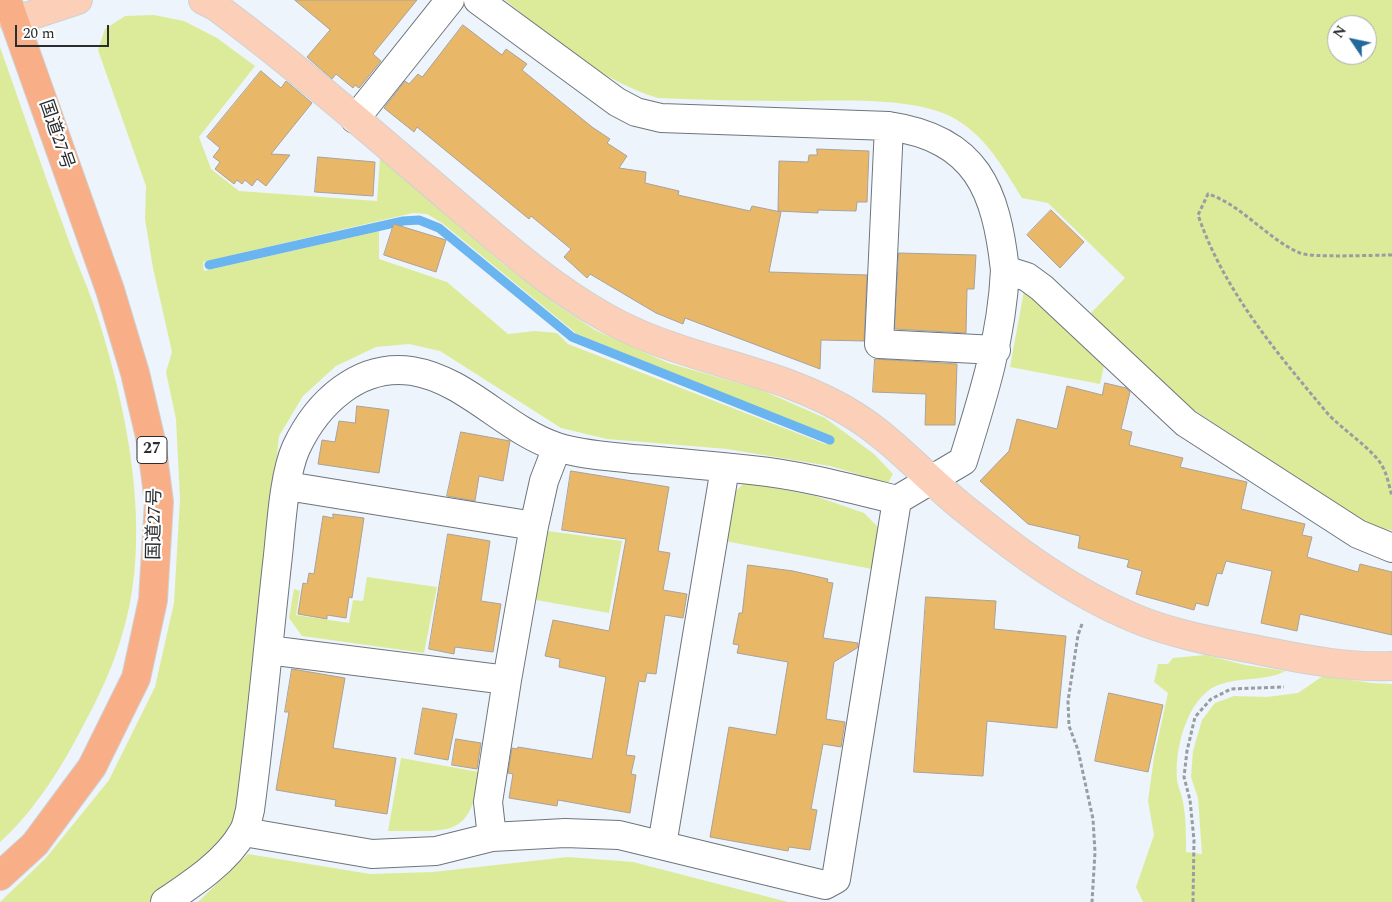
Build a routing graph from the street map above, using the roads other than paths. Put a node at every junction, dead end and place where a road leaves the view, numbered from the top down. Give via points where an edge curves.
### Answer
1 (78, 0) edge
2 (203, 0) edge
3 (450, 0) edge
4 (478, 0) edge
5 (11, 10) edge
6 (355, 119) junction
7 (889, 126) junction
8 (1006, 270) junction
9 (996, 350) junction
10 (557, 447) junction
11 (725, 468) junction
12 (932, 481) junction
13 (287, 486) junction
14 (897, 500) junction
15 (534, 526) junction
16 (1392, 548) edge
17 (268, 650) junction
18 (1392, 666) edge
19 (507, 680) junction
20 (244, 832) junction
21 (492, 837) junction
22 (662, 845) junction
23 (0, 876) edge
24 (165, 902) edge

1 - 5 main road
2 - 6 main road via 241,26
3 - 6 street
4 - 7 street via 617,102 636,112 661,118
5 - 23 highway, 国道27号 / 27 via 110,290 135,373 151,441 159,502 153,600 136,678 92,767 35,844
6 - 12 main road via 512,252 565,292 605,317 672,348 798,386 832,402 893,444
7 - 8 street via 936,138 958,153 977,173 994,206
7 - 9 street via 879,344
8 - 9 street
8 - 16 street via 1027,277 1042,288 1186,423 1358,534
9 - 12 street via 962,461
10 - 11 street via 592,455
10 - 13 street via 436,377 410,371 377,372 348,385 329,399 295,450
10 - 15 street via 544,481
11 - 14 street via 819,480
11 - 22 street
12 - 14 street
12 - 18 main road via 1054,577 1136,619 1187,635 1317,661
13 - 15 street
13 - 17 street
14 - 22 street via 836,880 825,885
15 - 19 street
17 - 19 street
17 - 20 street via 250,810
19 - 21 street via 488,802
20 - 21 street via 372,854 436,851
20 - 24 street via 225,855
21 - 22 street via 565,833 619,835

